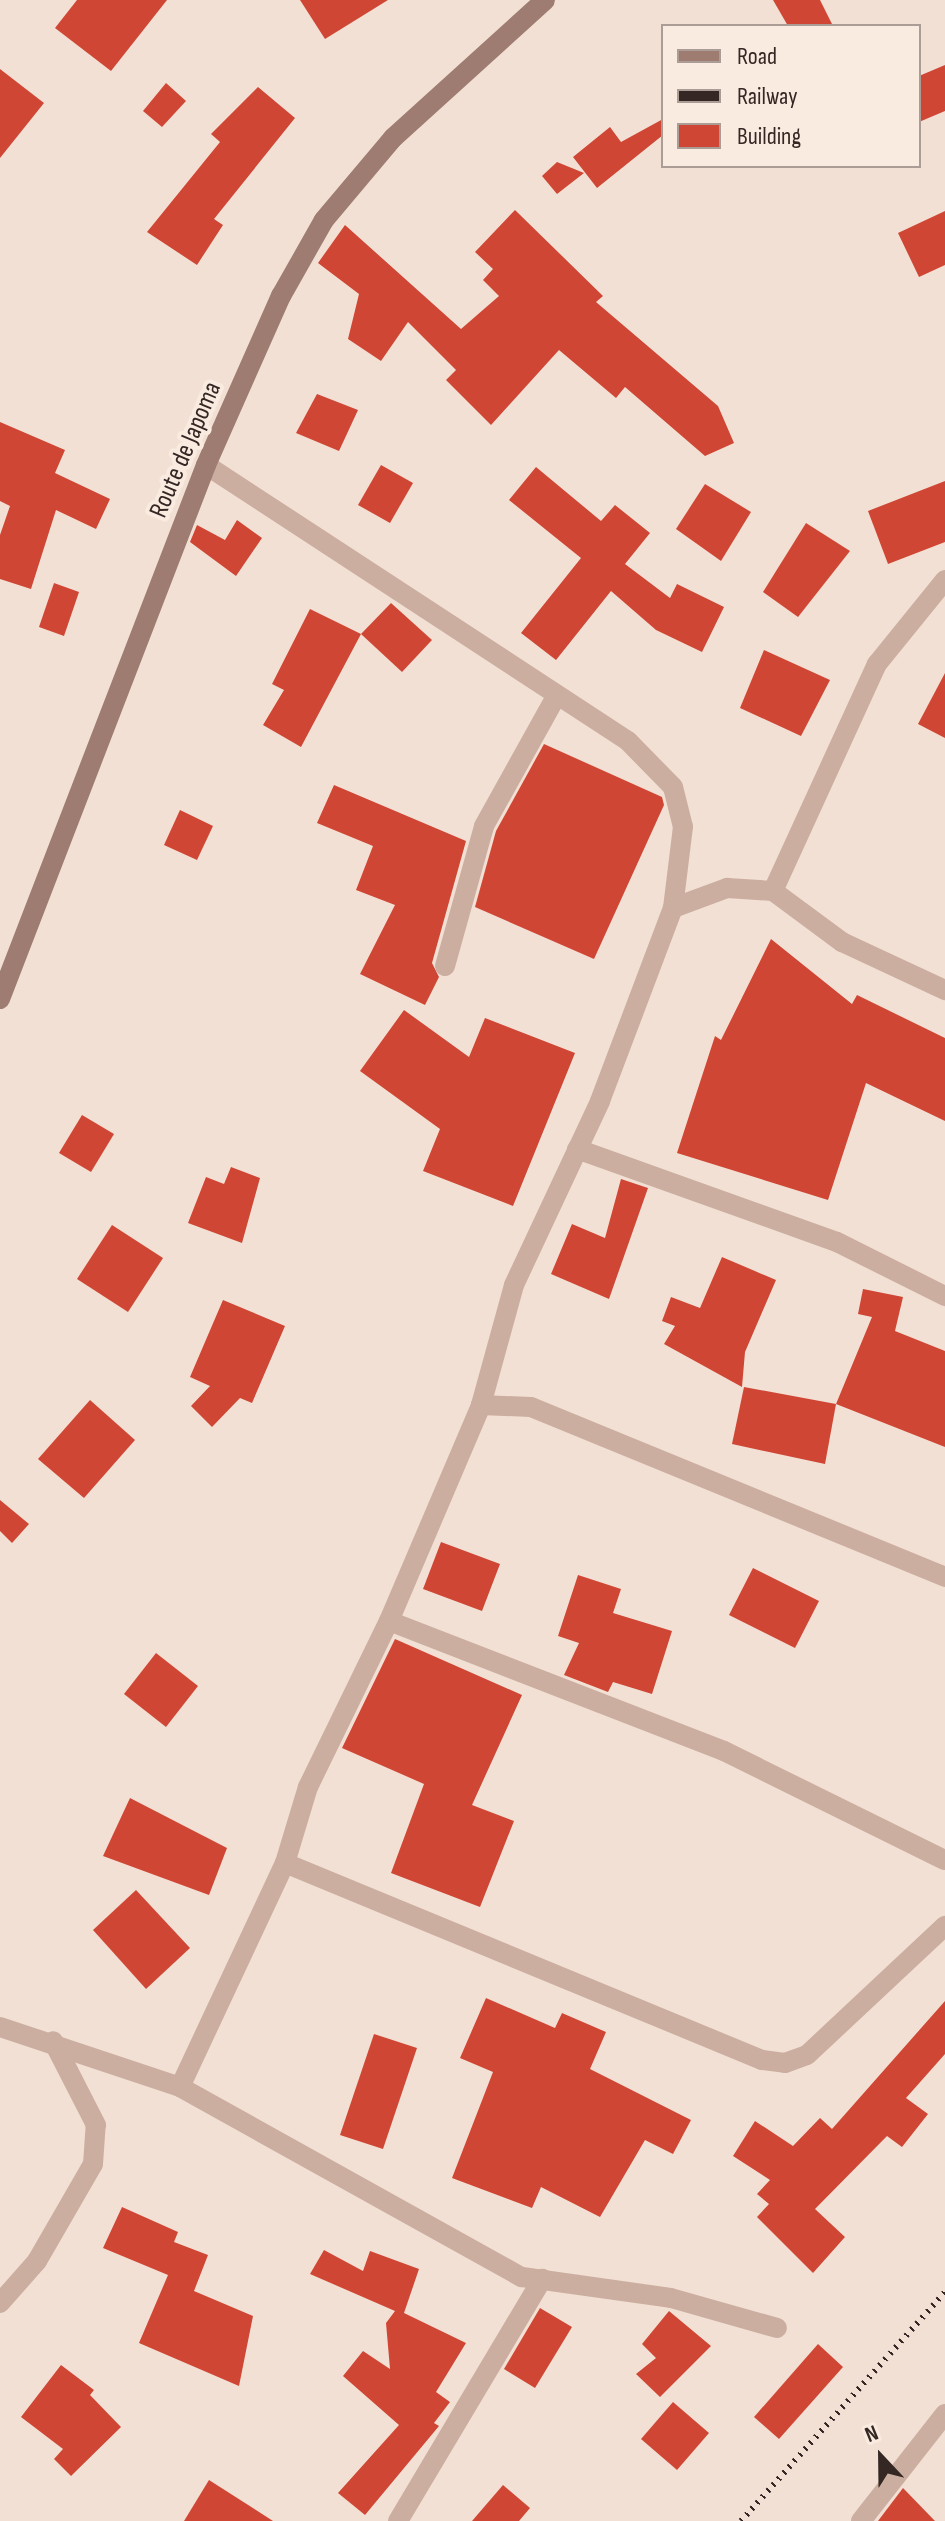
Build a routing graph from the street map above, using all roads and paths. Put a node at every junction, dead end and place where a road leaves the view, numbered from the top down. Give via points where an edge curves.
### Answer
1 (545, 0) edge
2 (206, 465) junction
3 (945, 580) edge
4 (557, 695) junction
5 (773, 891) junction
6 (673, 908) junction
7 (445, 966) dead end
8 (945, 990) edge
9 (0, 999) edge
10 (577, 1149) junction
11 (945, 1296) edge
12 (481, 1405) junction
13 (945, 1577) edge
14 (389, 1621) junction
15 (945, 1860) edge
16 (285, 1863) junction
17 (945, 1926) edge
18 (0, 2027) edge
19 (53, 2041) junction
20 (180, 2087) junction
21 (542, 2279) junction
22 (0, 2303) edge
23 (777, 2328) dead end
24 (945, 2414) edge
25 (398, 2521) edge
26 (861, 2521) edge

1 - 2 street, Route de Japoma via 393,138 324,220 281,296
2 - 4 street
2 - 9 street, Route de Japoma
3 - 5 street via 877,664
4 - 6 street via 628,741 673,787 683,827
4 - 7 street via 484,826
5 - 6 street via 727,888
5 - 8 street via 842,942
6 - 10 street
10 - 11 street via 837,1242
10 - 12 street via 514,1285
12 - 13 street via 531,1407
12 - 14 street
14 - 15 street via 724,1751
14 - 16 street via 324,1748
16 - 17 street via 762,2060 785,2063 807,2055
16 - 20 street
18 - 19 street
19 - 20 street
19 - 22 street via 96,2125 93,2164 37,2261
20 - 21 street via 522,2277
21 - 23 street via 671,2298
21 - 25 street
24 - 26 street

